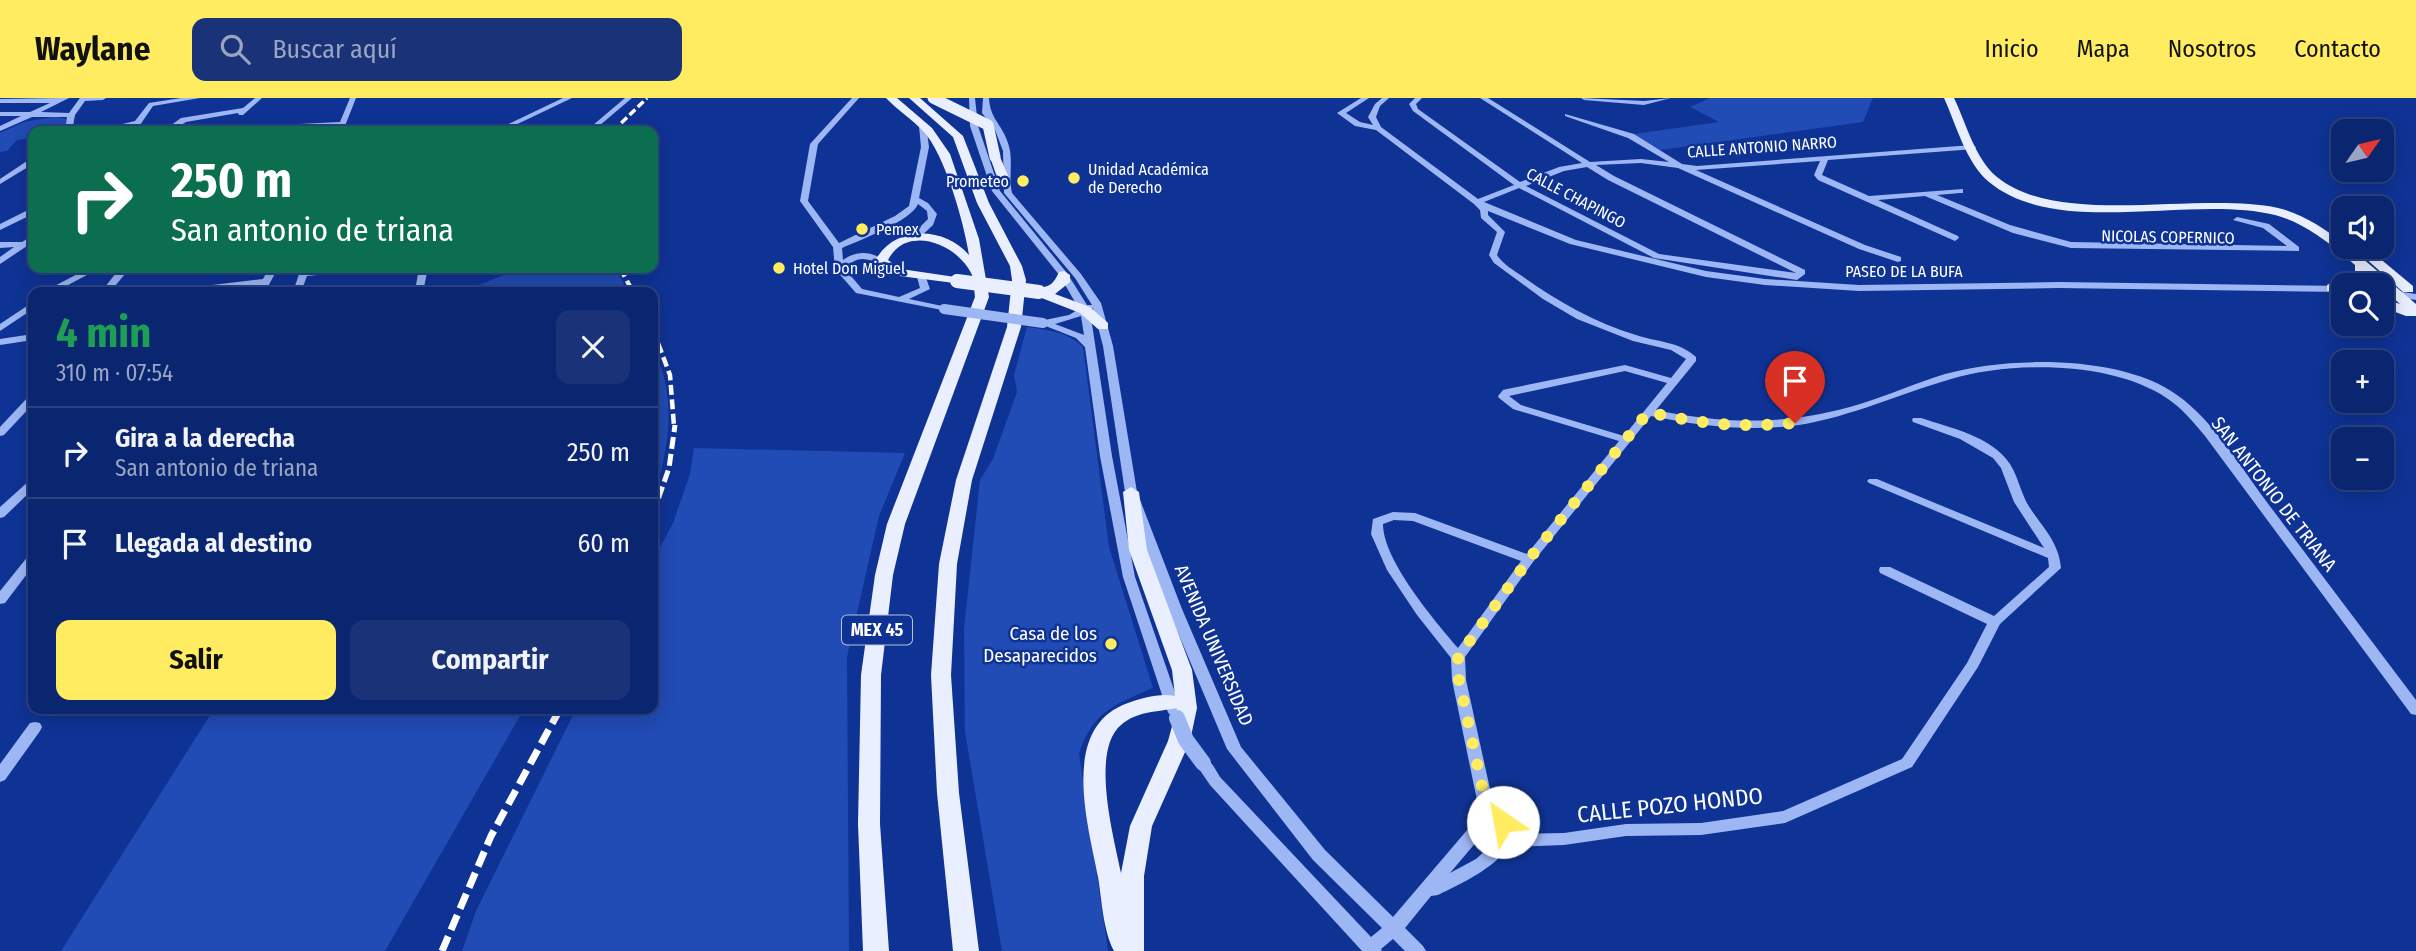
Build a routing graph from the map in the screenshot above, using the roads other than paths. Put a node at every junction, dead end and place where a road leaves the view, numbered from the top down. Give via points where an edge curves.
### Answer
1 (103, 98) edge
2 (197, 98) edge
3 (259, 98) edge
4 (353, 98) edge
5 (569, 98) edge
6 (629, 98) edge
7 (856, 98) edge
8 (891, 98) edge
9 (914, 98) edge
10 (933, 98) edge
11 (972, 98) edge
12 (984, 98) edge
13 (1366, 98) edge
14 (1386, 98) edge
15 (1419, 98) edge
16 (1483, 98) edge
17 (1584, 98) edge
18 (1668, 98) edge
19 (1949, 98) edge
20 (65, 99) edge
21 (84, 99) edge
22 (24, 100) edge
23 (0, 101) edge
24 (245, 110) junction
25 (1415, 110) joint
26 (0, 112) edge
27 (1567, 114) dead end
28 (32, 115) junction
29 (71, 115) junction
30 (70, 126) edge
31 (122, 126) edge
32 (175, 126) edge
33 (225, 126) edge
34 (342, 126) edge
35 (509, 126) edge
36 (595, 126) edge
37 (923, 126) junction
38 (1378, 128) junction
39 (0, 129) edge
40 (1972, 147) junction
41 (1825, 157) junction
42 (28, 164) edge
43 (1585, 164) junction
44 (1682, 167) junction
45 (1004, 180) junction
46 (0, 183) edge
47 (1519, 184) junction
48 (1960, 191) dead end
49 (1926, 194) junction
50 (1863, 199) junction
51 (2037, 199) junction
52 (917, 200) junction
53 (1477, 202) junction
54 (28, 214) edge
55 (2237, 220) dead end
56 (0, 228) edge
57 (2331, 228) edge
58 (1955, 237) dead end
59 (913, 239) junction
60 (28, 241) edge
61 (22, 244) junction
62 (0, 245) edge
63 (836, 247) junction
64 (1898, 259) dead end
65 (2375, 259) edge
66 (2376, 259) edge
67 (0, 261) edge
68 (881, 261) junction
69 (2361, 266) junction
70 (840, 269) junction
71 (1742, 270) joint
72 (86, 273) edge
73 (121, 273) edge
74 (271, 273) edge
75 (2361, 273) edge
76 (2368, 273) edge
77 (1064, 275) junction
78 (980, 276) junction
79 (922, 277) junction
80 (2416, 279) edge
81 (267, 281) junction
82 (58, 287) edge
83 (109, 287) edge
84 (219, 287) edge
85 (264, 287) edge
86 (2331, 290) edge
87 (1043, 293) junction
88 (2394, 294) edge
89 (2394, 297) edge
90 (2416, 297) edge
91 (896, 300) junction
92 (1087, 300) junction
93 (2394, 306) edge
94 (28, 308) edge
95 (944, 309) joint
96 (2416, 313) edge
97 (1044, 323) junction
98 (1103, 326) joint
99 (0, 328) edge
100 (28, 338) edge
101 (0, 342) edge
102 (1092, 348) junction
103 (1672, 381) junction
104 (28, 403) edge
105 (1648, 412) junction
106 (1917, 420) dead end
107 (0, 433) edge
108 (1626, 440) junction
109 (1873, 481) dead end
110 (28, 488) edge
111 (1130, 492) junction
112 (0, 514) edge
113 (2055, 557) junction
114 (1529, 559) junction
115 (28, 564) edge
116 (1885, 570) dead end
117 (0, 600) edge
118 (1996, 622) junction
119 (1458, 657) junction
120 (1171, 701) junction
121 (2416, 710) edge
122 (35, 727) dead end
123 (0, 776) edge
124 (1485, 800) junction
125 (1506, 841) junction
126 (1424, 893) junction
127 (1393, 929) junction
128 (1371, 949) edge
129 (876, 951) edge
130 (966, 951) edge
131 (1125, 951) edge
132 (1131, 951) edge
133 (1417, 951) edge

1 - 21 street
2 - 31 street via 151,104 137,123
3 - 24 street
4 - 34 street
5 - 35 street
6 - 36 street
7 - 63 street via 814,144 804,201
8 - 37 main road, MEX 45
9 - 130 main road via 958,136 1019,280 1014,327 964,480 948,564 941,675 948,793
10 - 45 main road, bridge via 988,125
11 - 77 street via 974,127 996,191
12 - 45 street via 986,113 997,122 1008,164
13 - 38 street via 1340,113 1358,124
14 - 38 street via 1372,117
15 - 25 street via 1412,104
16 - 43 street
17 - 18 street via 1625,103
19 - 40 main road
20 - 22 street
20 - 28 street
21 - 29 street
22 - 23 street
22 - 26 street
24 - 32 street via 184,120
24 - 33 street
25 - 47 street, CALLE CHAPINGO
26 - 28 street
27 - 44 street via 1631,136
28 - 29 street
28 - 39 street
29 - 30 street
37 - 52 street via 925,147
37 - 78 main road, MEX 45 via 945,154
38 - 53 street
40 - 41 street, CALLE ANTONIO NARRO
40 - 51 main road via 1993,180
41 - 44 street, CALLE ANTONIO NARRO
41 - 50 street via 1818,175
42 - 46 street
43 - 44 street, CALLE ANTONIO NARRO via 1627,160
43 - 47 street, CALLE ANTONIO NARRO
43 - 71 street via 1801,272 1797,277
44 - 64 street
45 - 92 street via 1008,193
47 - 53 street, CALLE ANTONIO NARRO
47 - 71 street, CALLE CHAPINGO via 1657,256
48 - 49 street
49 - 50 street
49 - 55 street, NICOLAS COPERNICO via 2062,249 2238,253 2296,248 2266,226
50 - 58 street
51 - 57 main road via 2104,203 2239,199 2310,216
51 - 69 main road via 2104,208 2232,204 2263,208 2311,226
52 - 59 street via 931,206 934,213 931,223
52 - 63 street via 905,214
53 - 86 street, PASEO DE LA BUFA via 1573,242 1674,268 1765,282 1859,288 2059,285
53 - 103 street via 1501,232 1493,255 1497,261 1545,299 1618,333 1688,353 1692,359
54 - 56 street
59 - 68 main road via 893,244
59 - 78 main road via 949,242
60 - 61 street
61 - 62 street
61 - 67 street
63 - 70 street
65 - 90 main road
66 - 80 main road
68 - 70 street via 863,254 846,260
68 - 79 main road via 897,272
69 - 75 main road
69 - 76 main road
70 - 91 street via 859,291
72 - 82 street
73 - 83 street
74 - 81 street
77 - 87 main road via 1063,282
77 - 92 street
78 - 129 main road, MEX 45 via 982,297 896,524 884,575 871,675 869,824
79 - 87 main road, bridge
79 - 91 street via 925,289
81 - 84 street
81 - 85 street
87 - 92 main road
88 - 90 street
89 - 96 main road
91 - 95 street
92 - 97 street via 1072,317
92 - 98 main road
92 - 102 street
93 - 96 main road
94 - 99 street
95 - 97 street, bridge
97 - 102 street via 1079,336
98 - 111 street, AVENIDA UNIVERSIDAD
100 - 101 street
102 - 120 street via 1105,456 1129,577
103 - 105 street
103 - 108 street via 1625,368 1507,392 1503,397 1517,407
104 - 107 street
105 - 108 street
105 - 121 street, SAN ANTONIO DE TRIANA via 1746,427 1852,410 1953,376 2003,368 2060,366 2130,377 2172,397 2218,446
106 - 113 street via 1976,443 2002,459 2021,504
108 - 114 street
109 - 113 street
110 - 112 street
111 - 127 street, AVENIDA UNIVERSIDAD via 1235,749 1319,855
111 - 132 main road via 1138,550 1182,670 1187,708 1179,741 1141,827 1132,876
113 - 118 street, CALLE POZO HONDO via 2055,568
114 - 119 street
114 - 119 street via 1415,517 1393,516 1377,522 1377,537 1398,574 1430,626
115 - 117 street
116 - 118 street
118 - 125 street, CALLE POZO HONDO via 1907,763 1785,817 1701,829 1626,830
119 - 124 street
120 - 128 street, bridge via 1186,740 1223,789
120 - 131 main road via 1150,703 1123,714 1106,725 1097,740 1098,804
122 - 123 street
124 - 125 street via 1503,822
124 - 126 street via 1482,824
125 - 126 street via 1474,869
126 - 127 street
127 - 128 street
127 - 133 street, AVENIDA UNIVERSIDAD

